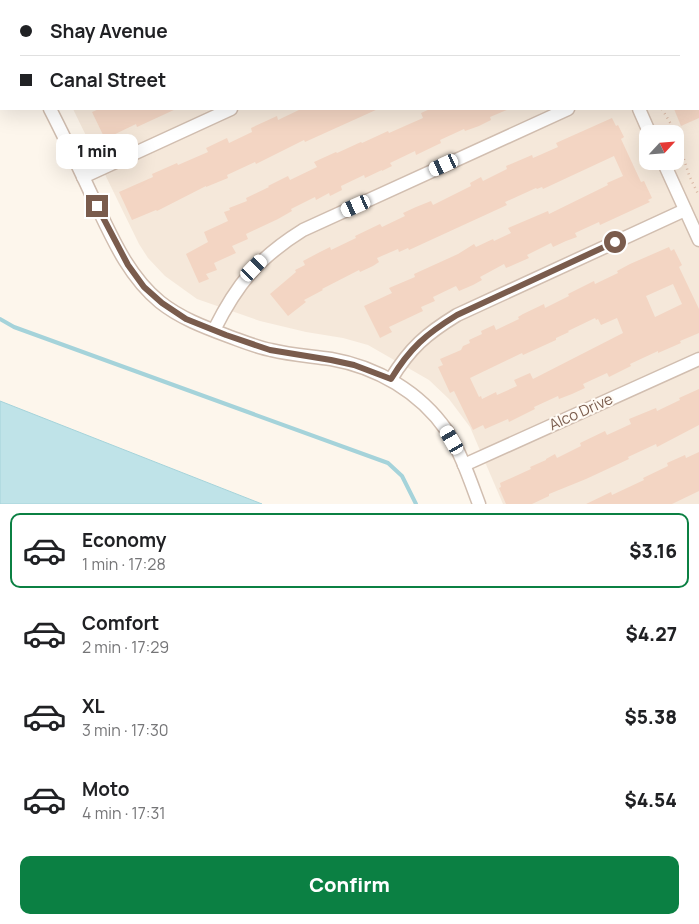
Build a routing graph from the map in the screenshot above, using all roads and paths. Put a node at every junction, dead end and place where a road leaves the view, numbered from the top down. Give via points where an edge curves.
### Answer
1 (50, 110) edge
2 (229, 110) edge
3 (566, 110) edge
4 (639, 110) edge
5 (663, 110) edge
6 (646, 125) edge
7 (667, 170) edge
8 (83, 177) junction
9 (699, 193) edge
10 (685, 210) junction
11 (699, 240) edge
12 (214, 330) junction
13 (699, 359) edge
14 (391, 379) junction
15 (464, 465) junction
16 (480, 504) edge

1 - 8 street
2 - 8 street
3 - 12 street via 278,245 235,291
4 - 6 street
5 - 9 path via 675,131 689,175
7 - 10 street
8 - 12 street via 111,235 144,287 178,314
10 - 11 street
10 - 14 street via 457,315 417,344
12 - 14 street via 270,350 354,365
13 - 15 street, Alco Drive
14 - 15 street via 430,411 446,431
15 - 16 street

